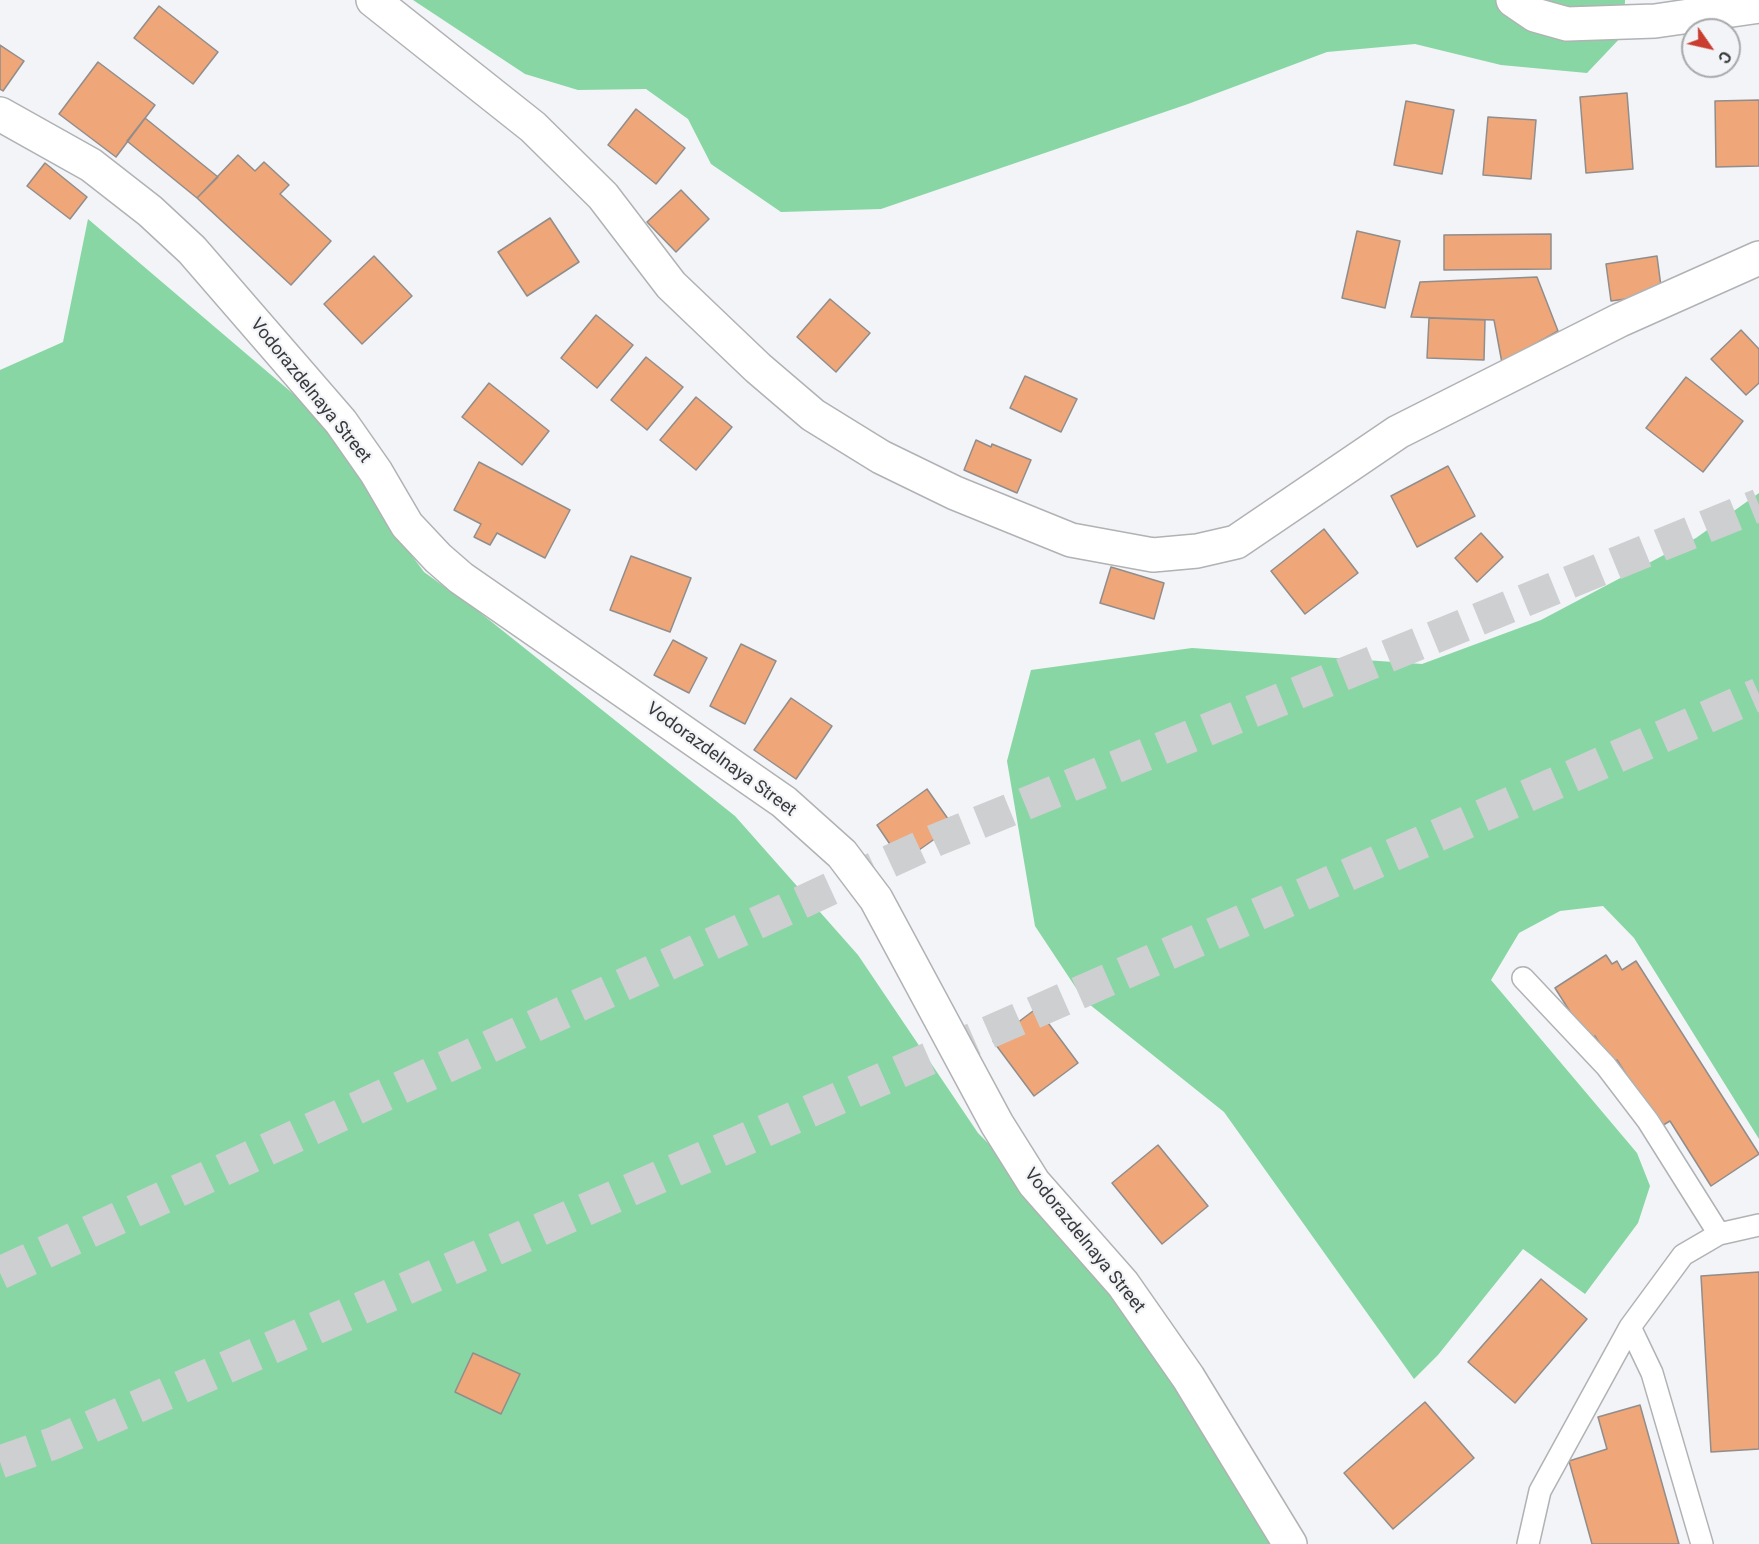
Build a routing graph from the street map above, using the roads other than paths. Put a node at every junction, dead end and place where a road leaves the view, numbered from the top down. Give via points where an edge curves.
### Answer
1 (373, 0) edge
2 (1513, 0) edge
3 (1759, 6) edge
4 (0, 114) edge
5 (1759, 258) edge
6 (1523, 978) dead end
7 (1759, 1225) edge
8 (1719, 1233) junction
9 (1630, 1327) junction
10 (1290, 1544) edge
11 (1528, 1544) edge
12 (1702, 1544) edge

1 - 5 street via 533,127 603,196 671,285 813,415 881,457 955,493 1071,540 1154,555 1236,542 1398,432 1620,320
2 - 3 street via 1535,15 1567,24 1655,21
4 - 10 street, Vodorazdelnaya Street via 91,165 192,250 341,422 407,525 438,558 461,578 784,802 842,854 876,899 997,1124 1034,1183 1123,1284 1188,1377
6 - 8 lane via 1606,1066 1648,1120
7 - 8 lane
8 - 9 lane via 1683,1255
9 - 11 lane via 1540,1491
9 - 12 lane via 1652,1373

